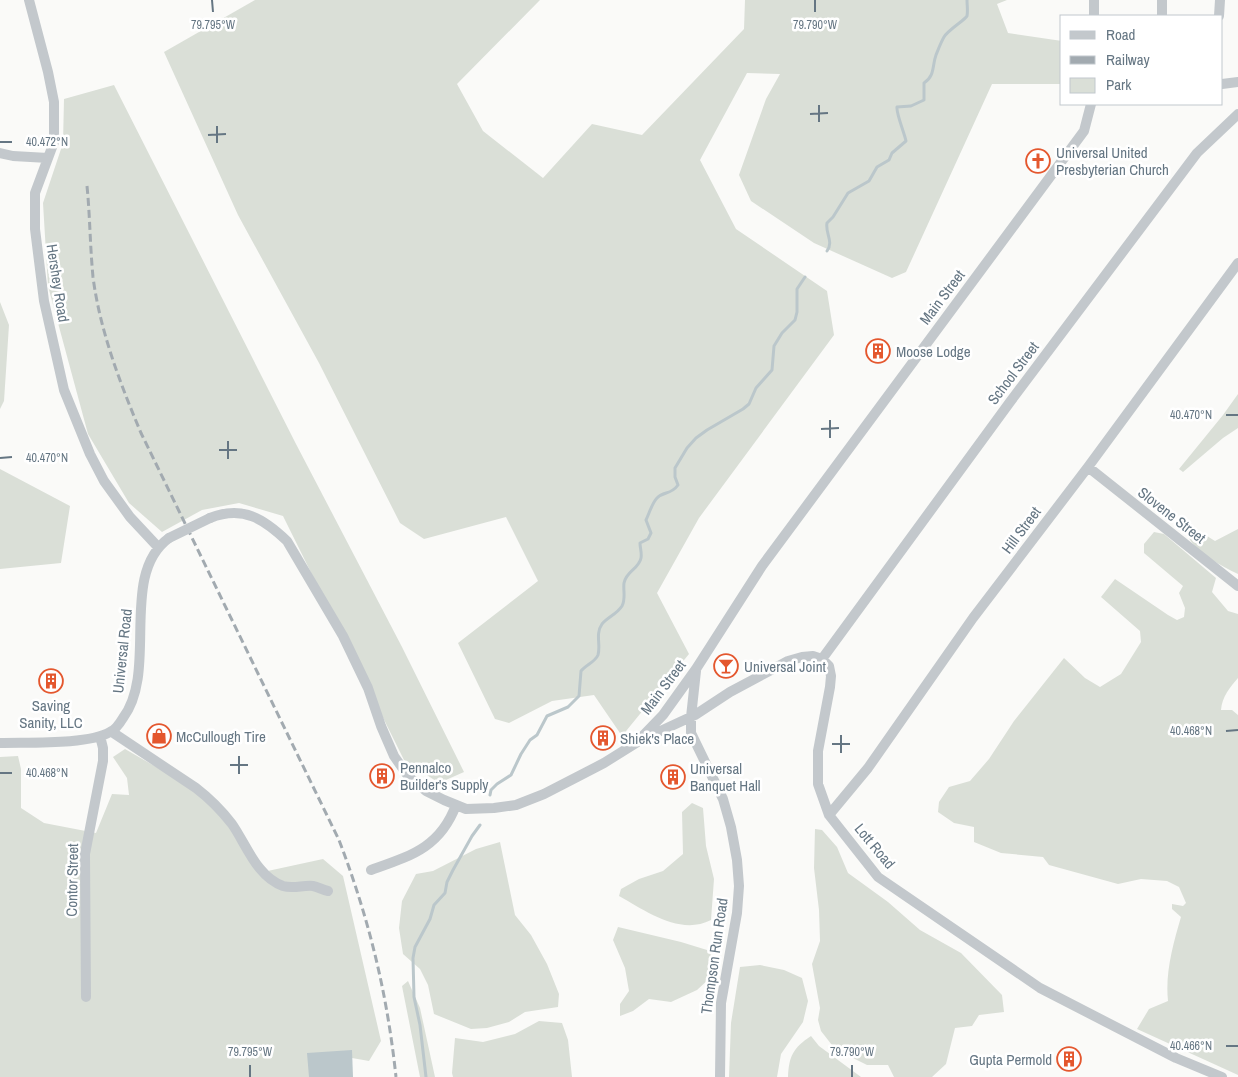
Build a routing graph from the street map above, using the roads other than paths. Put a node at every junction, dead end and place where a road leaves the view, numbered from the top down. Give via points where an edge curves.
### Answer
1 (29, 0) edge
2 (1094, 0) edge
3 (1162, 0) edge
4 (1220, 0) edge
5 (1094, 15) edge
6 (1162, 15) edge
7 (1219, 15) edge
8 (1238, 82) edge
9 (1223, 84) edge
10 (1091, 105) edge
11 (1238, 114) edge
12 (0, 153) edge
13 (48, 158) junction
14 (1238, 264) edge
15 (1088, 467) junction
16 (158, 547) junction
17 (1238, 586) edge
18 (822, 659) junction
19 (696, 669) junction
20 (691, 717) junction
21 (112, 732) junction
22 (100, 736) junction
23 (0, 743) edge
24 (636, 743) junction
25 (456, 805) junction
26 (829, 815) junction
27 (371, 870) dead end
28 (328, 891) dead end
29 (86, 997) dead end
30 (720, 1077) edge
31 (1222, 1077) edge

1 - 13 street, Hershey Road via 54,102 54,142
2 - 5 street
3 - 6 street
4 - 7 street
8 - 9 street
10 - 19 street, Main Street via 1079,139 762,566
11 - 18 street, School Street via 1196,152
12 - 13 street
13 - 16 street, Hershey Road via 35,193 36,228 44,302 64,390 104,481 130,517
14 - 15 street, Hill Street
15 - 17 street, Slovene Street
15 - 26 street, Hill Street via 973,618 868,768
16 - 21 street, Universal Road via 146,572 134,698
16 - 25 street, Main Street, bridge via 169,538 210,518 228,513 255,516 274,529 287,541 343,636 368,688 394,756 408,776 426,791
18 - 20 street via 813,656 788,661
18 - 26 street, Lott Road via 829,666 831,676 817,768 818,784
19 - 20 street, Thompson Run Road
19 - 24 street, Main Street via 663,715
20 - 24 street
20 - 30 street, Thompson Run Road via 691,733 723,799 737,860 737,913 721,1004
21 - 22 street
21 - 28 street via 208,797 231,824 263,872 273,880 282,886 312,886
22 - 23 street
22 - 29 street, Contor Street via 103,761 85,854
24 - 25 street, Main Street via 544,794 516,805 466,808
25 - 27 street via 438,838 398,860
26 - 31 street, Lott Road via 878,877 1040,988 1176,1058

